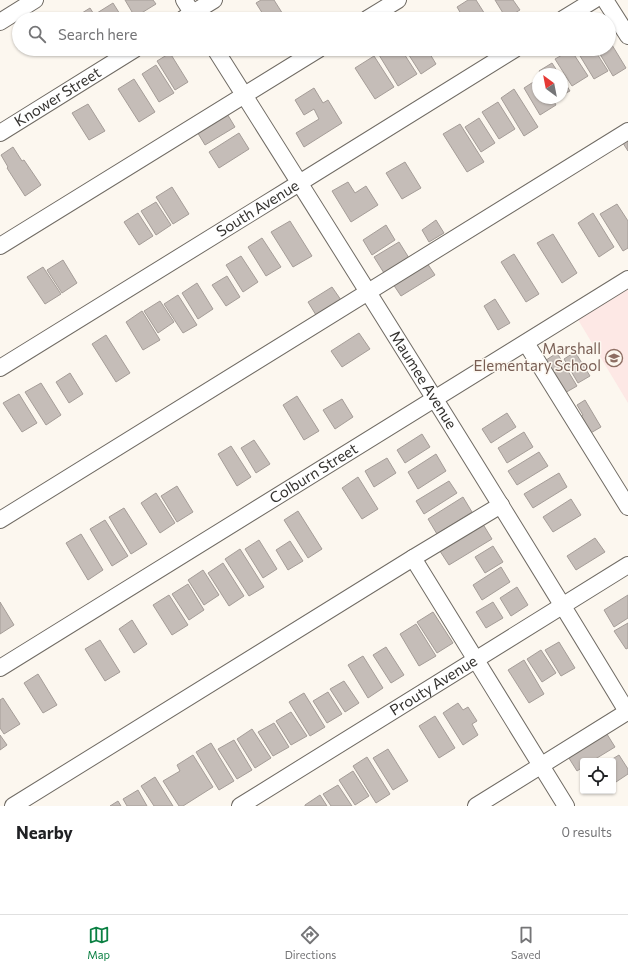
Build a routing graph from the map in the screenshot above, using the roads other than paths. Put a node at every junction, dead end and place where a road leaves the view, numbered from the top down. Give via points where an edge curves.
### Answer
1 (35, 0) edge
2 (214, 0) edge
3 (398, 0) edge
4 (594, 0) edge
5 (605, 0) edge
6 (16, 12) edge
7 (191, 12) edge
8 (378, 12) edge
9 (574, 12) edge
10 (613, 12) edge
11 (12, 14) edge
12 (616, 17) edge
13 (0, 22) edge
14 (628, 36) edge
15 (124, 56) edge
16 (219, 56) edge
17 (307, 56) edge
18 (504, 56) edge
19 (244, 95) junction
20 (628, 131) edge
21 (0, 133) edge
22 (300, 183) junction
23 (0, 246) edge
24 (628, 280) edge
25 (368, 292) junction
26 (526, 343) junction
27 (0, 368) edge
28 (435, 399) junction
29 (501, 505) junction
30 (628, 507) edge
31 (0, 520) edge
32 (413, 558) junction
33 (628, 566) edge
34 (563, 606) junction
35 (476, 660) junction
36 (0, 668) edge
37 (628, 713) edge
38 (542, 765) junction
39 (13, 806) edge
40 (240, 806) edge
41 (476, 806) edge
42 (566, 806) edge

1 - 6 street
2 - 7 street
3 - 8 street
4 - 9 street
5 - 10 street
11 - 13 street
12 - 14 street
15 - 21 street, Knower Street
16 - 19 street, Maumee Avenue
17 - 19 street
18 - 22 street, South Avenue
19 - 22 street, Maumee Avenue
19 - 23 street
20 - 25 street
22 - 25 street, Maumee Avenue
22 - 27 street, South Avenue
24 - 26 street, Colburn Street
25 - 28 street, Maumee Avenue
25 - 31 street
26 - 28 street, Colburn Street
26 - 30 street
28 - 29 street, Maumee Avenue
28 - 36 street, Colburn Street
29 - 32 street
29 - 34 street, Maumee Avenue
32 - 35 street
32 - 39 street
33 - 34 street, Prouty Avenue
34 - 35 street, Prouty Avenue
34 - 37 street, Maumee Avenue
35 - 38 street
35 - 40 street, Prouty Avenue
37 - 38 street
38 - 41 street
38 - 42 street

